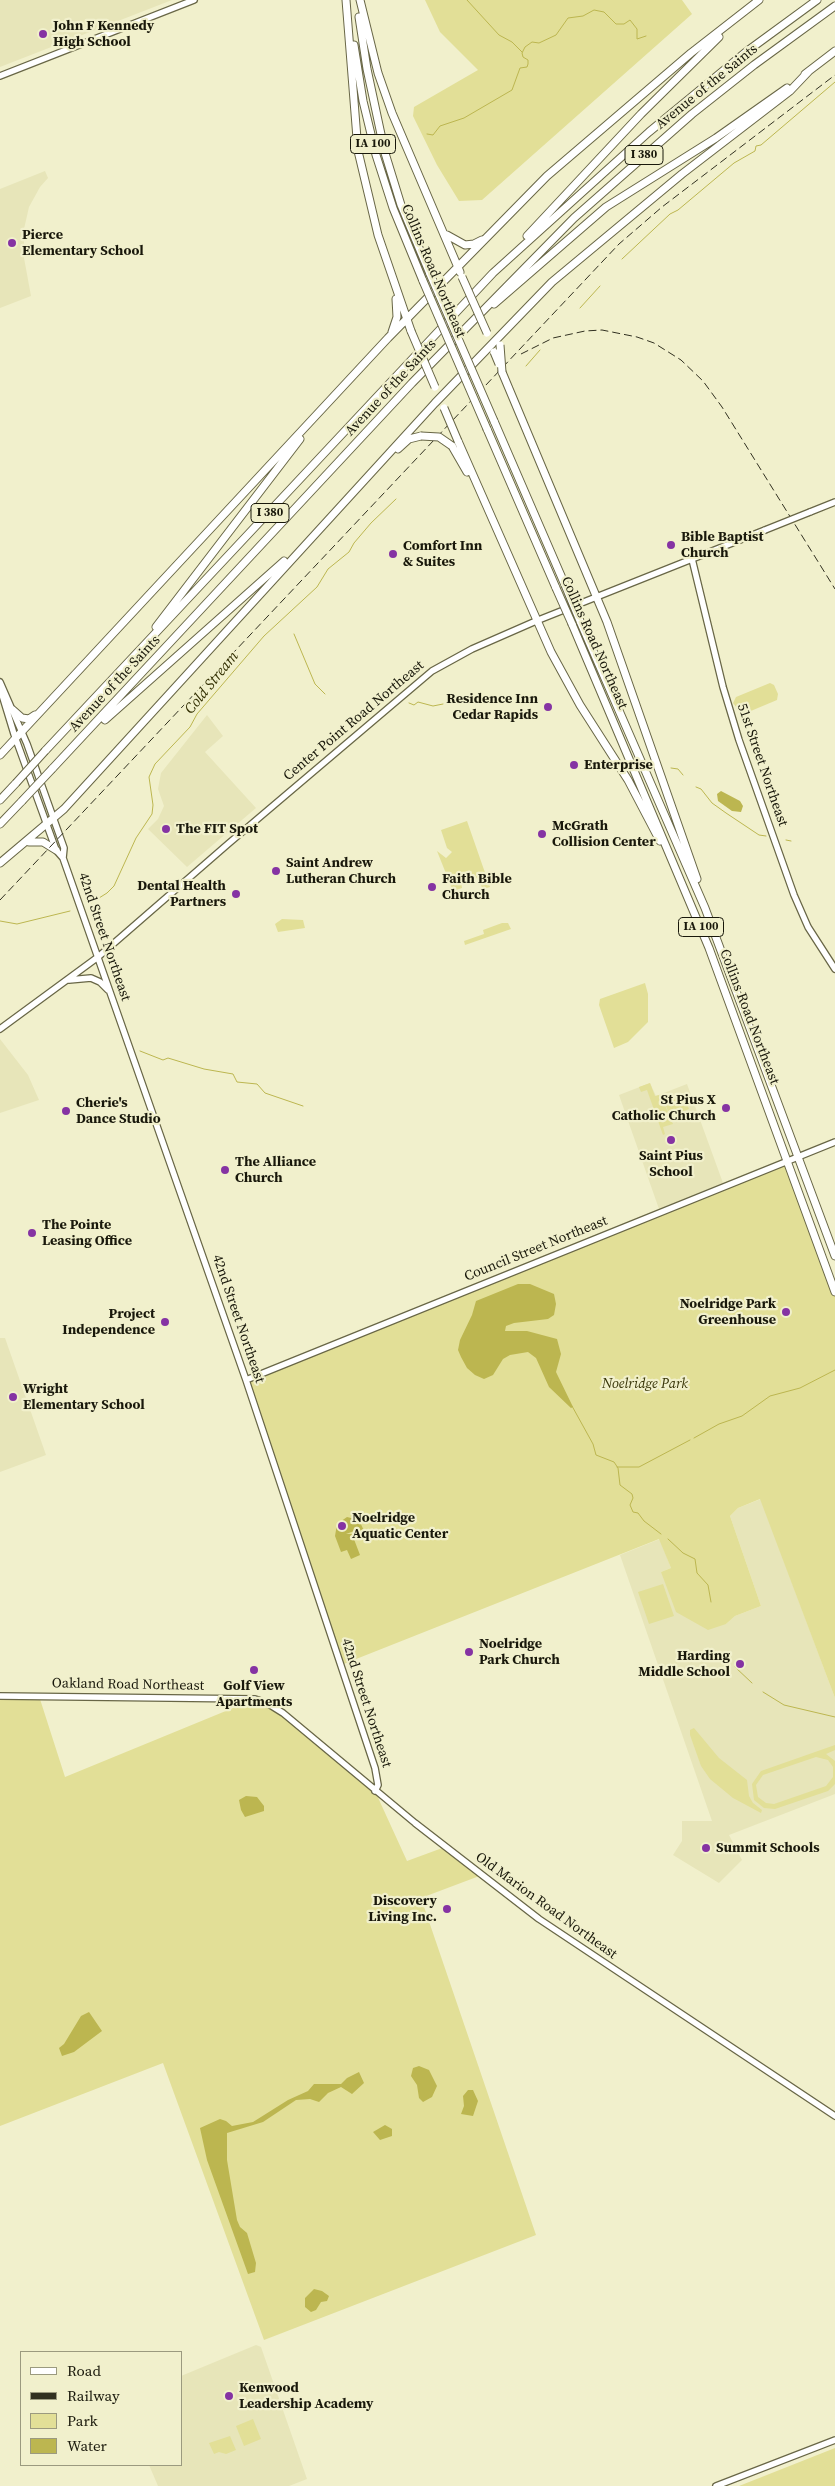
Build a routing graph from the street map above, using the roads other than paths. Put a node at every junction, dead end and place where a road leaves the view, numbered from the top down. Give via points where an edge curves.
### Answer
1 (194, 0) edge
2 (347, 0) edge
3 (358, 0) edge
4 (759, 0) edge
5 (817, 0) edge
6 (835, 6) edge
7 (744, 12) junction
8 (835, 51) edge
9 (809, 71) junction
10 (0, 76) edge
11 (496, 229) junction
12 (444, 232) junction
13 (458, 268) junction
14 (493, 273) junction
15 (395, 289) junction
16 (407, 320) junction
17 (468, 324) junction
18 (505, 330) junction
19 (388, 338) junction
20 (491, 344) junction
21 (502, 372) junction
22 (439, 398) junction
23 (319, 415) junction
24 (455, 444) junction
25 (374, 470) junction
26 (835, 502) edge
27 (310, 538) junction
28 (692, 559) junction
29 (596, 596) junction
30 (536, 621) junction
31 (136, 653) junction
32 (0, 682) edge
33 (0, 688) edge
34 (12, 710) junction
35 (37, 714) junction
36 (22, 731) junction
37 (16, 739) junction
38 (76, 745) junction
39 (0, 756) edge
40 (0, 800) edge
41 (54, 819) junction
42 (0, 824) edge
43 (47, 825) junction
44 (24, 844) junction
45 (56, 850) junction
46 (63, 858) junction
47 (0, 863) edge
48 (705, 908) junction
49 (709, 948) junction
50 (98, 957) junction
51 (835, 969) edge
52 (67, 980) junction
53 (110, 992) junction
54 (0, 1029) edge
55 (835, 1142) edge
56 (797, 1157) junction
57 (789, 1160) junction
58 (835, 1256) edge
59 (835, 1292) edge
60 (246, 1380) junction
61 (0, 1696) edge
62 (255, 1699) joint
63 (375, 1791) junction
64 (835, 2116) edge
65 (835, 2440) edge
66 (716, 2486) edge

1 - 10 main road
2 - 15 highway via 358,151
2 - 49 highway, Collins Road Northeast / IA 100, bridge via 363,100 393,208
3 - 12 highway via 392,114
3 - 48 highway, Collins Road Northeast / IA 100, bridge via 367,68 385,153 401,205
4 - 7 highway
5 - 14 highway, Avenue of the Saints / I 380 via 746,52 649,132
6 - 17 highway, Avenue of the Saints / I 380 via 754,65 654,146 574,218
7 - 11 highway via 590,138 547,176
7 - 14 highway via 642,114
8 - 9 highway
9 - 17 highway via 746,117 606,207
9 - 18 highway via 790,91 594,246 552,282
11 - 12 highway via 470,245 453,240
11 - 13 highway
12 - 13 highway
13 - 16 highway
13 - 20 highway, bridge
14 - 31 highway, Avenue of the Saints / I 380
15 - 16 highway
15 - 19 highway via 397,317
16 - 19 highway
16 - 22 highway, bridge
17 - 38 highway, Avenue of the Saints / I 380
18 - 20 highway
18 - 21 highway, bridge via 500,345
19 - 23 highway
20 - 21 highway, bridge
20 - 22 highway
21 - 29 highway
22 - 24 highway, bridge
22 - 25 highway
23 - 31 highway
23 - 35 highway
24 - 25 highway, bridge via 439,437 409,439
24 - 30 highway
25 - 27 highway
26 - 28 main road, Center Point Road Northeast, bridge
27 - 38 highway
27 - 41 highway
28 - 29 main road, Center Point Road Northeast
28 - 51 main road, 51st Street Northeast via 739,740 794,895 808,927
29 - 30 main road, Center Point Road Northeast
29 - 48 highway
30 - 49 highway via 580,705 649,819
30 - 50 main road, Center Point Road Northeast via 456,657 414,685
31 - 40 highway, Avenue of the Saints / I 380, bridge
32 - 34 main road, 42nd Street Northeast
33 - 37 main road, 42nd Street Northeast
34 - 35 highway via 22,718 29,719
34 - 36 main road, 42nd Street Northeast
35 - 36 highway
36 - 37 highway
36 - 41 main road, 42nd Street Northeast
37 - 39 highway
37 - 43 main road, 42nd Street Northeast
38 - 42 highway, Avenue of the Saints / I 380, bridge
41 - 43 highway
41 - 46 main road, 42nd Street Northeast via 64,848
43 - 44 highway
43 - 45 main road, 42nd Street Northeast
44 - 45 highway via 39,841
44 - 47 highway
45 - 46 main road, 42nd Street Northeast
46 - 50 main road, 42nd Street Northeast
48 - 56 highway, Collins Road Northeast / IA 100
49 - 57 highway, Collins Road Northeast / IA 100
50 - 52 main road, Center Point Road Northeast
50 - 53 main road, 42nd Street Northeast
52 - 53 main road via 91,978
52 - 54 main road, Center Point Road Northeast
53 - 60 main road, 42nd Street Northeast
55 - 56 main road, Council Street Northeast
56 - 57 main road, Council Street Northeast
56 - 58 highway, Collins Road Northeast / IA 100
57 - 59 highway, Collins Road Northeast / IA 100
57 - 60 main road, Council Street Northeast
60 - 63 main road, 42nd Street Northeast via 376,1768 378,1785
61 - 62 main road, Oakland Road Northeast
62 - 63 main road, Old Marion Road Northeast via 283,1713
63 - 64 main road, Old Marion Road Northeast via 539,1919
65 - 66 main road

